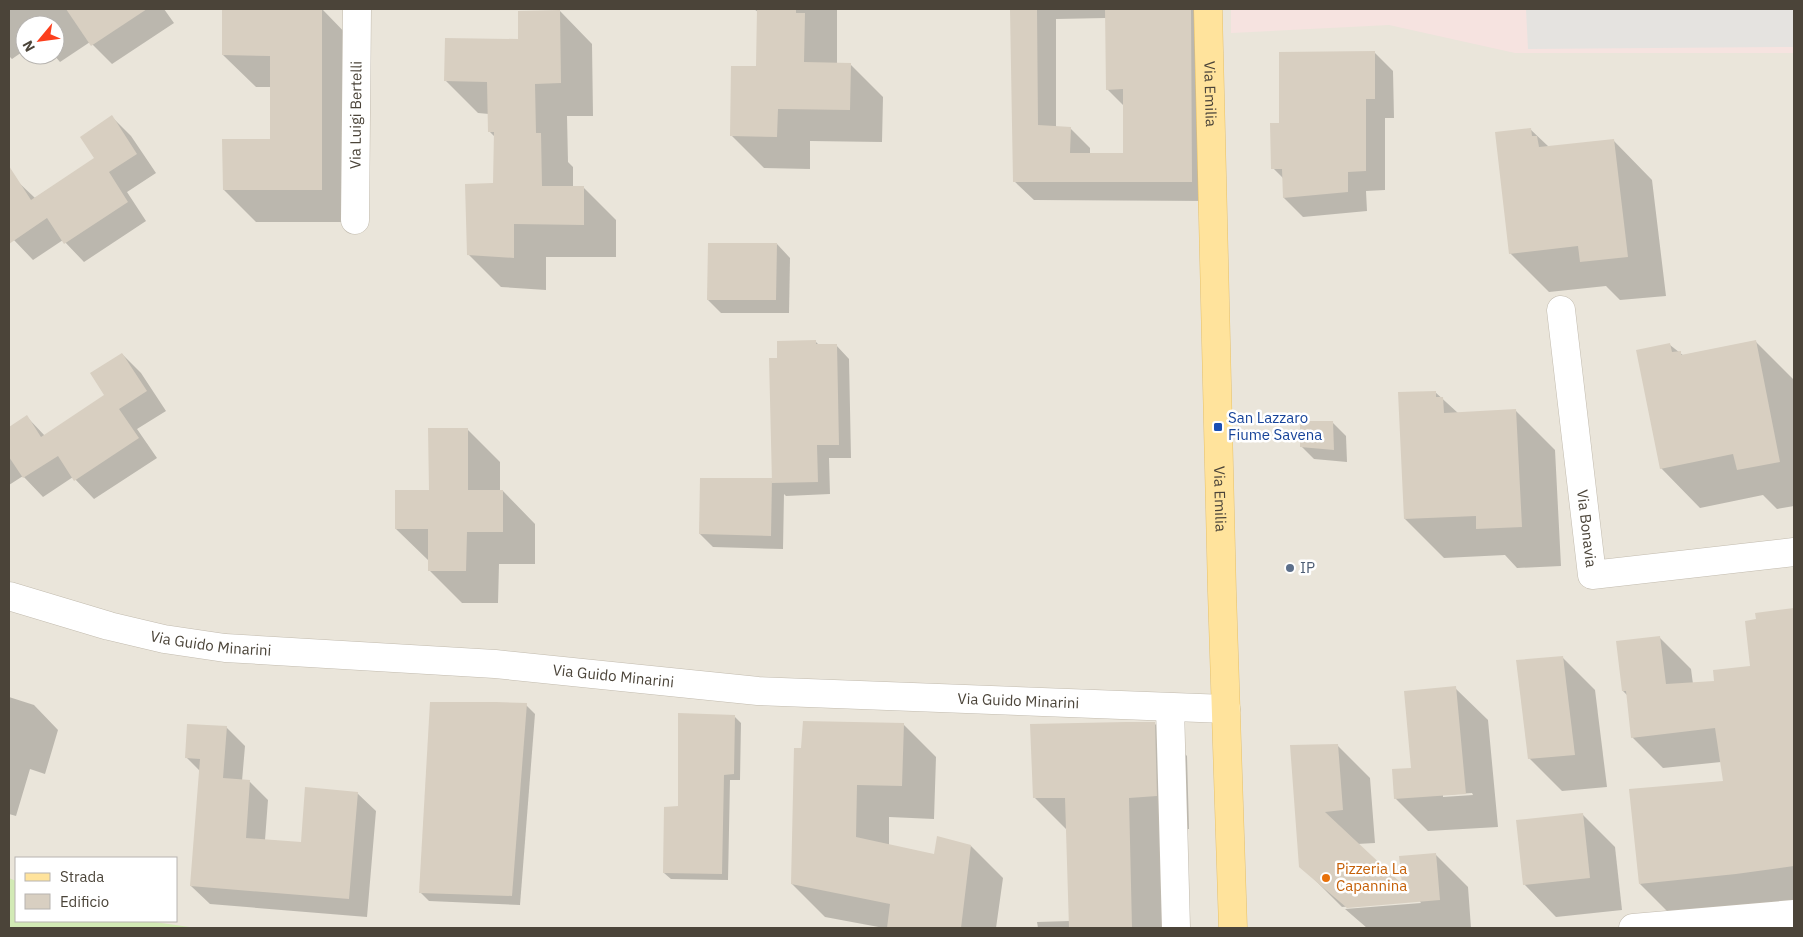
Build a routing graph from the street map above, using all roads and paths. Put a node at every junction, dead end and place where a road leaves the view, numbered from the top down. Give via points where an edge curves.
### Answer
1 (357, 9) edge
2 (1208, 9) edge
3 (355, 220) dead end
4 (1561, 310) dead end
5 (1794, 552) edge
6 (9, 596) edge
7 (1170, 708) junction
8 (1226, 709) junction
9 (1794, 914) edge
10 (1176, 928) edge
11 (1233, 928) edge
12 (1633, 928) edge

1 - 3 street, Via Luigi Bertelli
2 - 8 main road, Via Emilia
4 - 5 street, Via Bonavia via 1592,575
6 - 7 street, Via Guido Minarini via 109,626 164,639 225,648 495,664 758,691
7 - 8 street, Via Guido Minarini
7 - 10 street
8 - 11 main road, Via Emilia
9 - 12 street

